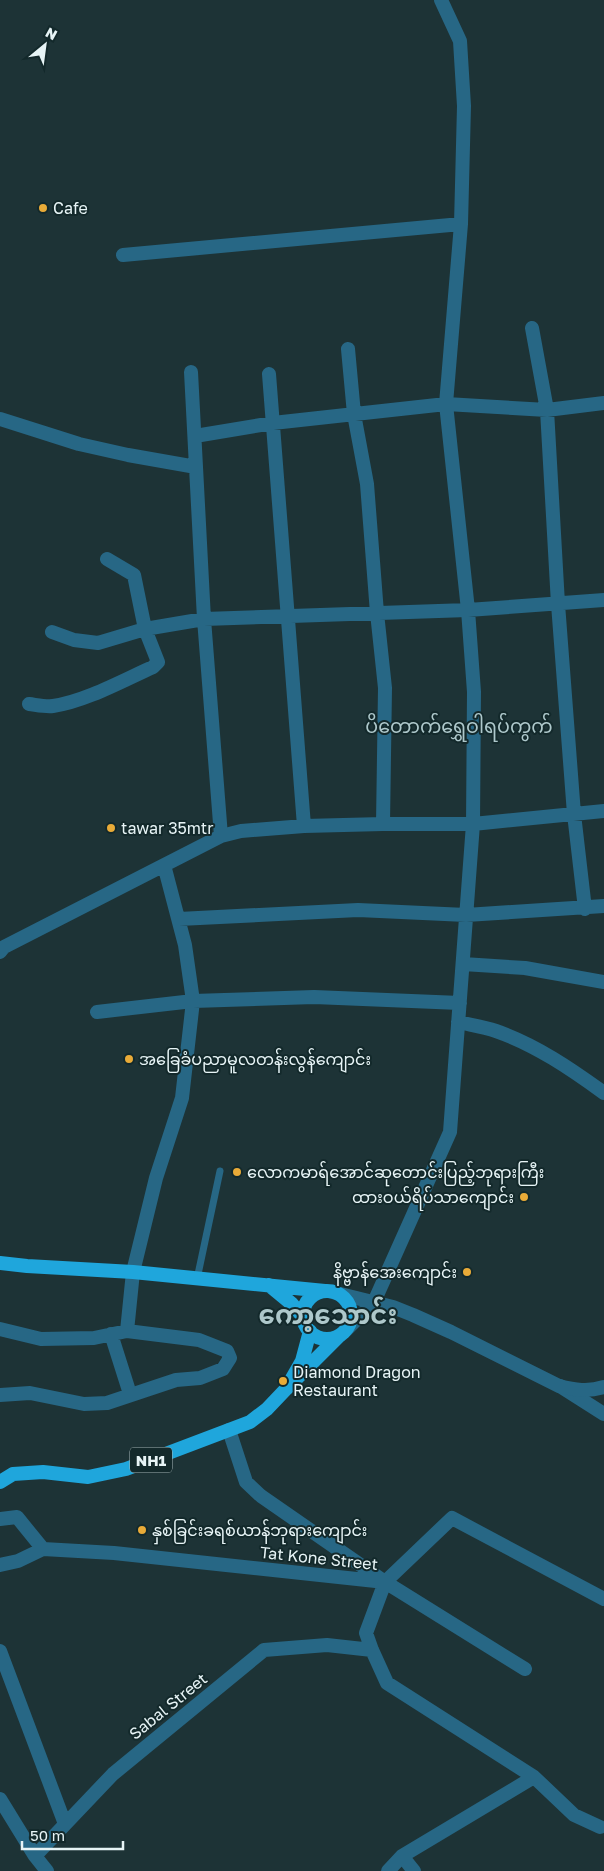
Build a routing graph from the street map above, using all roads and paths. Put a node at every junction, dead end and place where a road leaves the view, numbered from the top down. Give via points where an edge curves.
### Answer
1 (441, 0) edge
2 (461, 224) junction
3 (123, 255) dead end
4 (532, 328) dead end
5 (348, 349) dead end
6 (191, 372) dead end
7 (269, 374) dead end
8 (604, 403) edge
9 (446, 404) junction
10 (547, 410) junction
11 (354, 414) junction
12 (0, 419) edge
13 (274, 423) junction
14 (195, 436) junction
15 (196, 467) junction
16 (107, 559) dead end
17 (604, 600) edge
18 (558, 604) junction
19 (468, 610) junction
20 (377, 613) junction
21 (288, 616) junction
22 (204, 619) junction
23 (145, 629) junction
24 (52, 632) dead end
25 (30, 704) dead end
26 (604, 811) edge
27 (574, 814) junction
28 (383, 824) junction
29 (473, 824) junction
30 (304, 826) junction
31 (221, 836) junction
32 (164, 865) junction
33 (604, 906) edge
34 (585, 909) junction
35 (466, 915) junction
36 (180, 920) junction
37 (0, 952) edge
38 (462, 964) junction
39 (604, 982) edge
40 (193, 1001) junction
41 (460, 1003) junction
42 (97, 1012) dead end
43 (458, 1022) junction
44 (604, 1094) edge
45 (220, 1171) dead end
46 (0, 1263) edge
47 (133, 1272) junction
48 (197, 1279) junction
49 (268, 1284) junction
50 (329, 1292) junction
51 (374, 1302) junction
52 (304, 1318) junction
53 (0, 1328) edge
54 (127, 1331) junction
55 (310, 1331) junction
56 (343, 1333) junction
57 (111, 1334) junction
58 (559, 1386) junction
59 (604, 1387) edge
60 (286, 1389) junction
61 (130, 1394) junction
62 (0, 1395) edge
63 (604, 1414) edge
64 (229, 1430) junction
65 (0, 1482) edge
66 (0, 1518) edge
67 (43, 1548) junction
68 (0, 1565) edge
69 (385, 1582) junction
70 (604, 1599) edge
71 (372, 1650) junction
72 (0, 1651) edge
73 (525, 1669) dead end
74 (534, 1778) junction
75 (0, 1799) edge
76 (65, 1824) junction
77 (600, 1827) dead end
78 (35, 1856) junction
79 (402, 1856) junction
80 (47, 1871) edge
81 (388, 1871) edge
82 (414, 1871) edge

1 - 2 street via 460,41 464,106
2 - 3 street
2 - 9 street
4 - 10 street
5 - 11 street
6 - 14 street
7 - 13 street
8 - 10 street
9 - 10 street
9 - 11 street
9 - 19 street
10 - 18 street
11 - 13 street
11 - 20 street via 368,484
12 - 15 street via 89,446
13 - 14 street
13 - 21 street
14 - 15 street
15 - 22 street
16 - 23 street via 134,574
17 - 18 street
18 - 19 street
18 - 27 street
19 - 20 street
19 - 29 street via 474,692
20 - 21 street
20 - 28 street via 385,688
21 - 22 street
21 - 30 street
22 - 23 street
22 - 31 street
23 - 24 street via 98,643 74,640
23 - 25 street via 158,662 153,667 73,701 52,706
26 - 27 street
27 - 29 street
27 - 34 street
28 - 29 street
28 - 30 street
29 - 35 street
30 - 31 street via 240,831
31 - 32 street
32 - 36 street
32 - 37 street via 4,947
33 - 34 street
34 - 35 street
35 - 36 street via 358,910
35 - 38 street
36 - 40 street
38 - 39 street via 525,968
38 - 41 street
40 - 41 street via 314,997
40 - 42 street
40 - 47 street via 182,1098 156,1178
41 - 43 street
43 - 44 street via 518,1040 569,1067
43 - 51 street via 450,1132
45 - 48 lane
46 - 47 highway
47 - 48 highway
47 - 54 street
48 - 49 highway
49 - 50 highway
49 - 52 highway
50 - 51 street
50 - 52 highway via 311,1297
50 - 56 highway via 340,1295 350,1307 350,1323
51 - 56 street
51 - 58 street via 451,1332
52 - 55 highway
53 - 57 street via 41,1339 94,1338
54 - 57 street
54 - 61 street via 199,1340 227,1351 230,1358 223,1369 200,1378 176,1380
55 - 56 highway via 324,1338
55 - 60 highway, NH1 via 302,1361
56 - 60 highway, NH1
57 - 61 street
58 - 59 street via 576,1390
58 - 63 street
60 - 64 highway, NH1 via 256,1418
61 - 62 street via 107,1403 84,1404 30,1393
64 - 65 highway, NH1 via 126,1469 88,1477 43,1472 13,1474
64 - 69 street via 246,1482 260,1496
66 - 67 street via 17,1517
67 - 68 street via 18,1561
67 - 69 street, Tat Kone Street
69 - 70 street, Tat Kone Street via 452,1518
69 - 71 street via 366,1633
69 - 73 street
71 - 74 street via 388,1683
71 - 76 street, Sabal Street via 327,1646 264,1650 113,1774
72 - 76 street
74 - 77 street via 574,1815
74 - 79 street
75 - 78 street
76 - 78 street, Sabal Street
78 - 80 street
79 - 81 street
79 - 82 street

